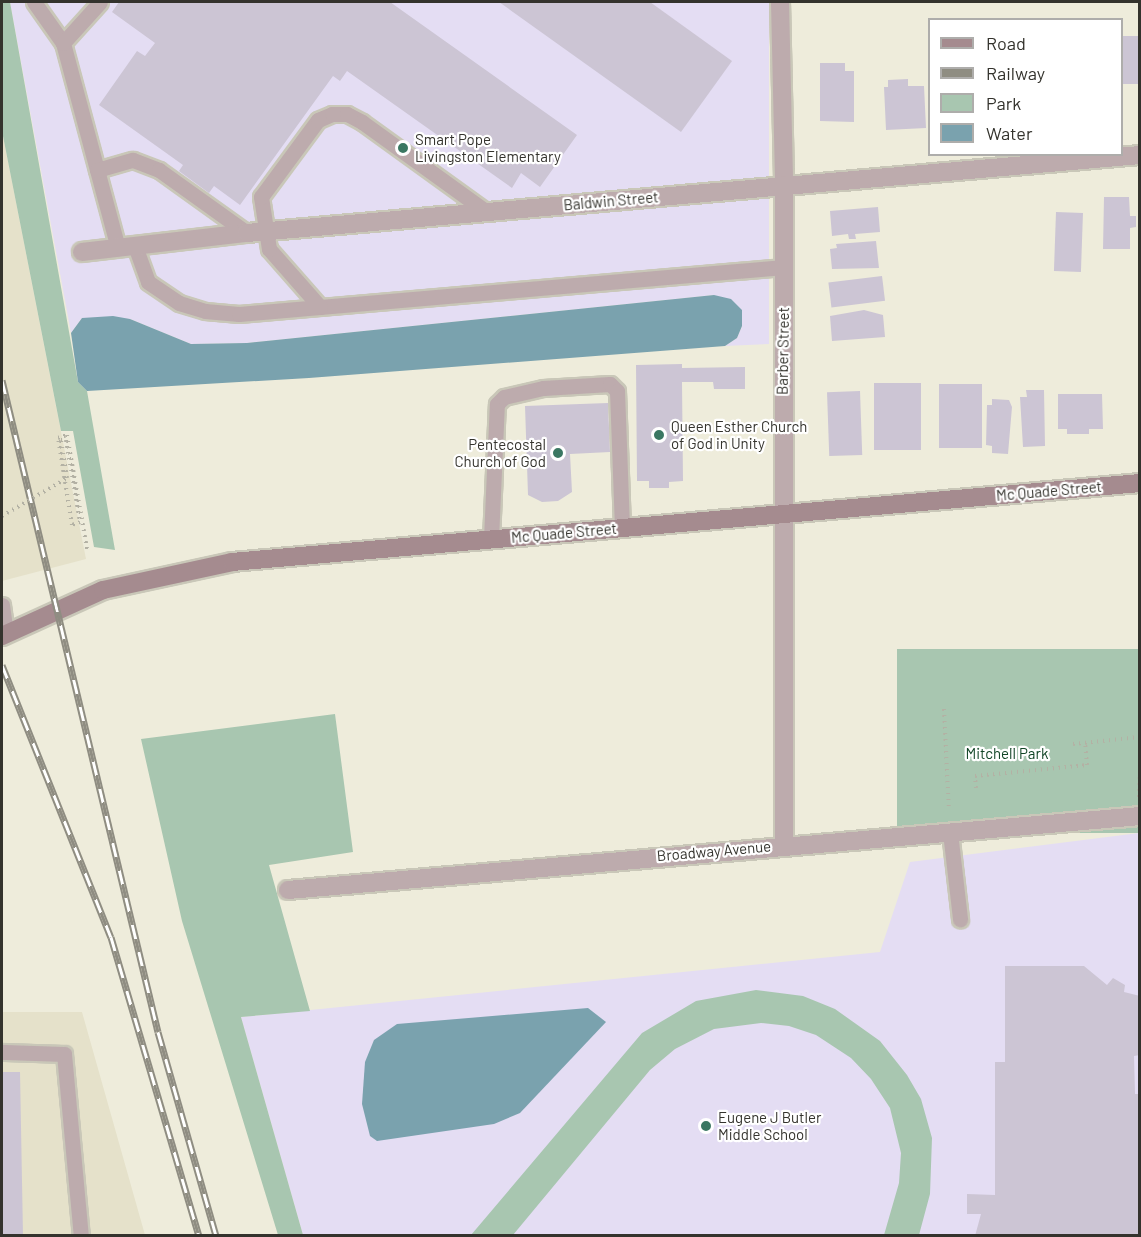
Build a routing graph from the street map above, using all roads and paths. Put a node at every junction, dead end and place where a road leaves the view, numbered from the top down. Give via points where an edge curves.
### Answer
1 (34, 2) edge
2 (100, 2) edge
3 (780, 2) edge
4 (63, 43) junction
5 (1140, 155) edge
6 (97, 170) junction
7 (784, 185) junction
8 (487, 212) junction
9 (266, 232) junction
10 (248, 233) junction
11 (127, 247) junction
12 (82, 252) dead end
13 (784, 267) junction
14 (320, 307) junction
15 (1140, 483) edge
16 (781, 514) junction
17 (2, 516) edge
18 (622, 528) junction
19 (491, 539) junction
20 (87, 549) dead end
21 (2, 605) edge
22 (4, 634) edge
23 (944, 709) dead end
24 (1140, 737) edge
25 (1085, 743) junction
26 (1073, 744) dead end
27 (976, 788) dead end
28 (1140, 816) edge
29 (950, 832) junction
30 (784, 845) junction
31 (288, 890) dead end
32 (960, 919) dead end
33 (2, 1052) edge
34 (81, 1236) edge

1 - 4 lane
2 - 4 lane
3 - 7 street, Barber Street
4 - 6 lane
5 - 7 street, Baldwin Street
6 - 10 lane via 133,160 159,170
6 - 11 lane
7 - 8 street, Baldwin Street
7 - 13 street, Barber Street
8 - 9 street, Baldwin Street
8 - 9 lane via 362,122 347,114 332,114 318,120 261,197
9 - 10 street, Baldwin Street
9 - 14 lane via 269,249
10 - 11 street, Baldwin Street
11 - 12 street, Baldwin Street
11 - 14 lane via 148,282 179,303 239,314
13 - 14 lane
13 - 16 street, Barber Street
15 - 16 street, Mc Quade Street
16 - 18 street, Mc Quade Street
16 - 30 street, Barber Street
17 - 20 path, bridge via 67,478 61,440 66,440 80,522 72,525 58,438 67,435
18 - 19 street, Mc Quade Street
18 - 19 lane via 617,391 610,384 543,388 504,397 497,404
19 - 22 street, Mc Quade Street via 232,562 177,572 103,590
21 - 22 lane
23 - 29 path
24 - 25 path
25 - 26 path
25 - 27 path via 1087,765 975,776
28 - 29 street, Broadway Avenue
29 - 30 street, Broadway Avenue
29 - 32 lane
30 - 31 street, Broadway Avenue
33 - 34 lane via 64,1054

